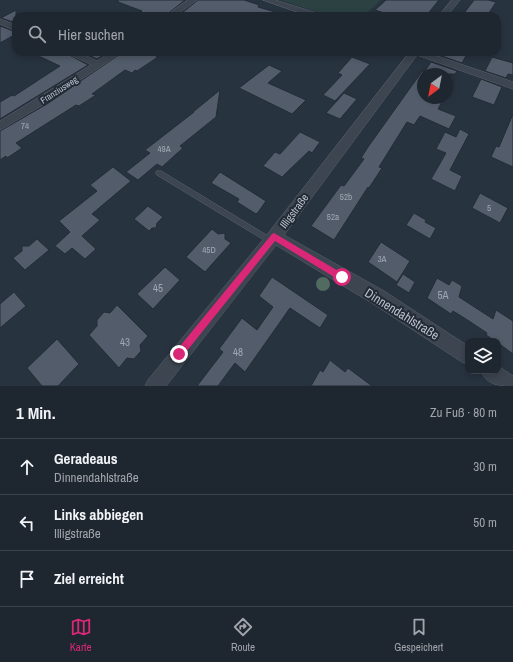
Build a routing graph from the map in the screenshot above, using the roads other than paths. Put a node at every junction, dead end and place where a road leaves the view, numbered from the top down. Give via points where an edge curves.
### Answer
1 (194, 0) edge
2 (267, 0) edge
3 (456, 0) edge
4 (176, 12) edge
5 (304, 12) edge
6 (446, 12) edge
7 (0, 21) edge
8 (12, 26) edge
9 (79, 56) edge
10 (110, 56) edge
11 (413, 56) edge
12 (427, 56) edge
13 (97, 64) junction
14 (513, 86) edge
15 (0, 126) edge
16 (159, 173) dead end
17 (273, 239) junction
18 (465, 354) edge
19 (494, 374) edge
20 (154, 386) edge
21 (512, 386) edge

1 - 4 street
2 - 5 street
3 - 6 street
7 - 8 street
9 - 13 street
10 - 13 street, Franziusweg
11 - 17 street, Illigstraße
12 - 14 street
13 - 15 street, Franziusweg
16 - 17 lane
17 - 18 street, Dinnendahlstraße via 378,297
17 - 20 street, Illigstraße
19 - 21 street

